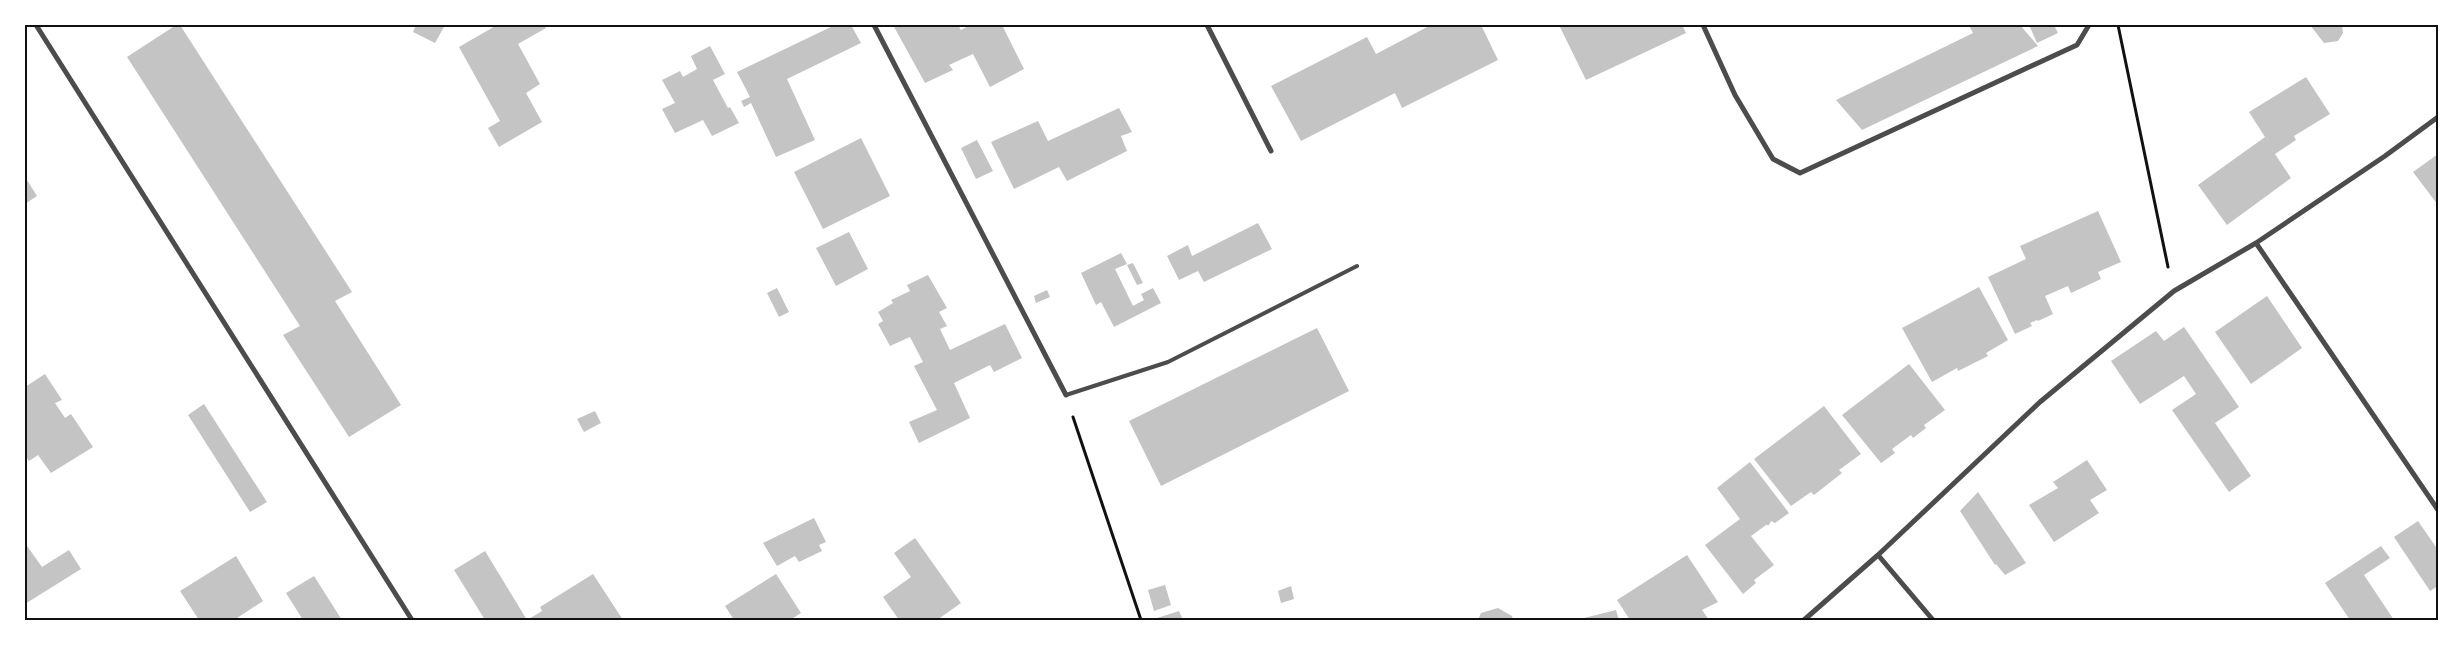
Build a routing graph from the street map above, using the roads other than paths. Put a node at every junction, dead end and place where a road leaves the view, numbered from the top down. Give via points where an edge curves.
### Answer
1 (36, 25) edge
2 (874, 25) edge
3 (1207, 25) edge
4 (1703, 25) edge
5 (2089, 25) edge
6 (2438, 117) edge
7 (1271, 151) dead end
8 (2256, 243) junction
9 (1357, 266) dead end
10 (1066, 395) joint
11 (2438, 510) edge
12 (1878, 555) junction
13 (412, 620) edge
14 (1804, 620) edge
15 (1933, 620) edge

1 - 13 street
2 - 10 street
3 - 7 street
4 - 5 street via 1735,94 1773,159 1800,172 2077,45
6 - 8 street
8 - 11 street
8 - 12 street via 2174,291 2040,402
9 - 10 lane via 1168,362
12 - 14 street
12 - 15 street

